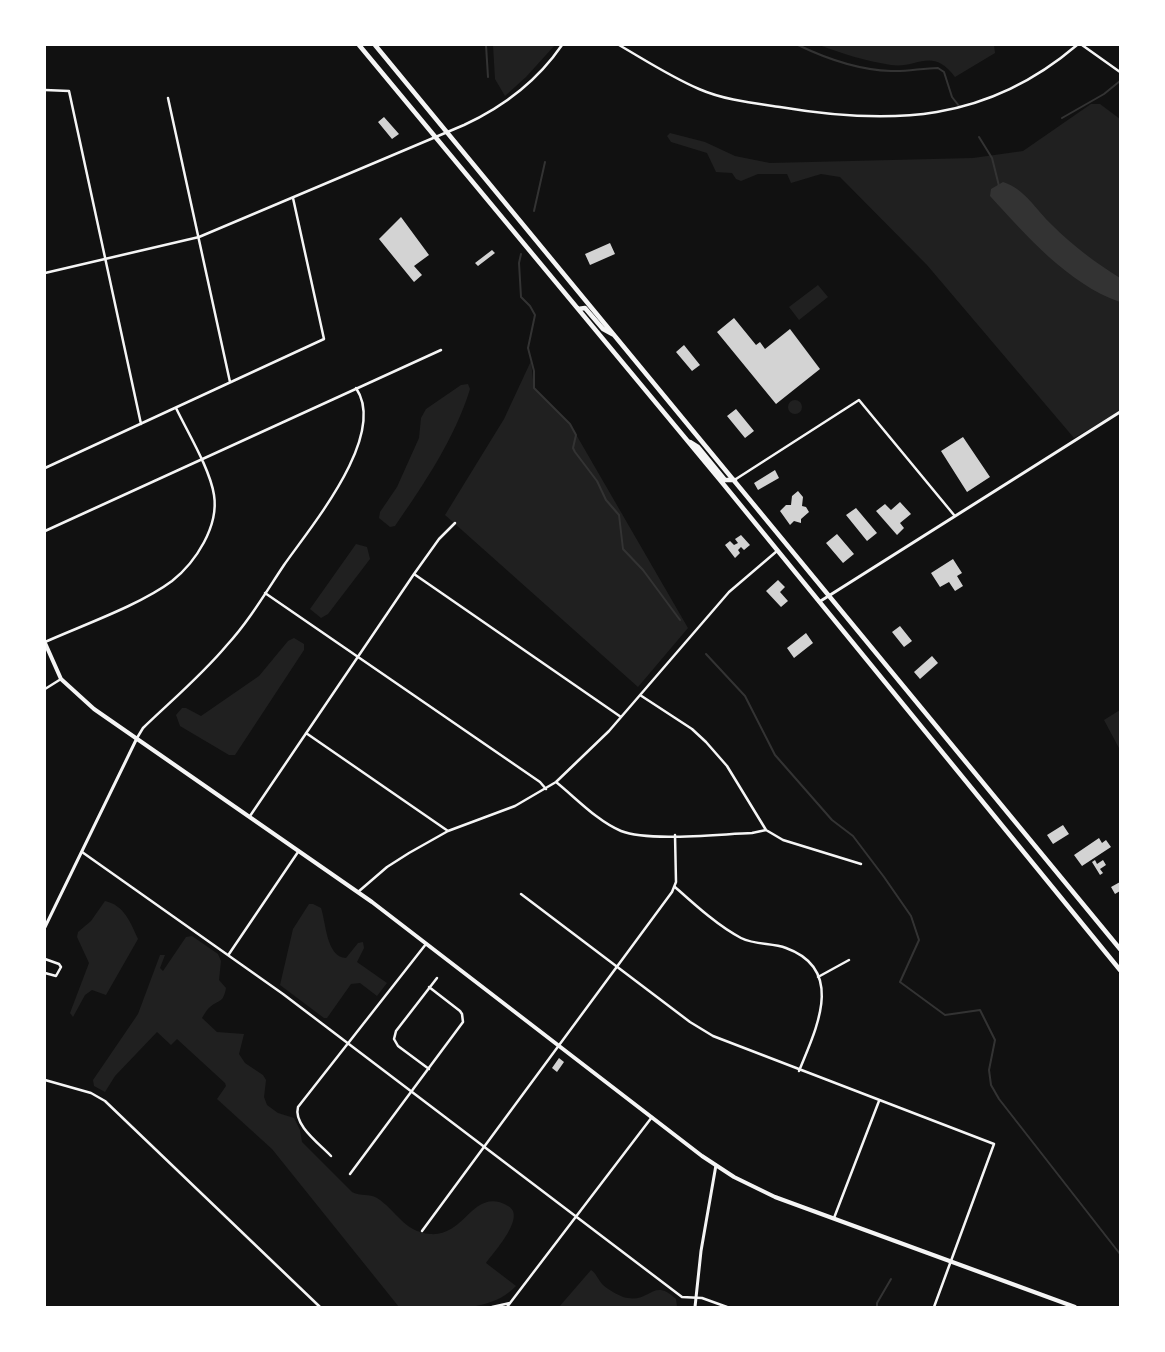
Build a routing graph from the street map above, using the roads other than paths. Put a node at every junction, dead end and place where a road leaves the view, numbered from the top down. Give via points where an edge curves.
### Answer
1 (359, 45) edge
2 (375, 45) edge
3 (562, 45) edge
4 (619, 45) edge
5 (1077, 45) edge
6 (1082, 45) edge
7 (1120, 72) edge
8 (45, 90) edge
9 (168, 98) dead end
10 (448, 132) junction
11 (435, 137) junction
12 (293, 198) junction
13 (199, 237) junction
14 (104, 259) junction
15 (45, 273) edge
16 (578, 309) junction
17 (617, 337) junction
18 (441, 350) dead end
19 (230, 383) junction
20 (356, 388) junction
21 (176, 408) junction
22 (1120, 412) edge
23 (140, 424) junction
24 (683, 436) junction
25 (201, 459) junction
26 (45, 468) edge
27 (735, 480) junction
28 (954, 515) junction
29 (455, 524) dead end
30 (45, 531) edge
31 (778, 551) junction
32 (414, 574) junction
33 (265, 593) junction
34 (830, 594) junction
35 (819, 602) junction
36 (45, 642) edge
37 (358, 656) junction
38 (61, 679) junction
39 (45, 689) edge
40 (640, 695) junction
41 (621, 717) junction
42 (306, 733) junction
43 (137, 738) junction
44 (556, 782) junction
45 (986, 787) junction
46 (546, 789) junction
47 (976, 794) junction
48 (250, 816) junction
49 (766, 830) junction
50 (448, 831) junction
51 (675, 835) junction
52 (300, 850) junction
53 (81, 852) junction
54 (861, 864) dead end
55 (674, 887) junction
56 (358, 892) junction
57 (520, 894) dead end
58 (45, 927) edge
59 (426, 944) junction
60 (1120, 949) edge
61 (229, 954) junction
62 (45, 959) edge
63 (849, 960) dead end
64 (616, 966) junction
65 (1120, 970) edge
66 (45, 973) edge
67 (818, 977) junction
68 (436, 978) dead end
69 (429, 987) junction
70 (348, 1044) junction
71 (559, 1046) junction
72 (429, 1069) junction
73 (799, 1071) junction
74 (45, 1080) edge
75 (412, 1093) junction
76 (879, 1101) junction
77 (652, 1117) junction
78 (484, 1147) junction
79 (331, 1156) dead end
80 (716, 1165) junction
81 (350, 1174) dead end
82 (576, 1217) junction
83 (834, 1218) junction
84 (422, 1231) dead end
85 (951, 1261) junction
86 (696, 1298) junction
87 (510, 1303) junction
88 (320, 1307) edge
89 (492, 1307) edge
90 (507, 1307) edge
91 (695, 1307) edge
92 (727, 1307) edge
93 (934, 1307) edge
94 (1075, 1307) edge

1 - 11 main road
2 - 10 main road
3 - 10 street via 543,70 508,100 474,121
4 - 5 street via 713,94 815,113 855,116 932,114 966,107 1050,67
6 - 7 street
8 - 14 street via 69,91
9 - 13 street
10 - 11 street
10 - 17 main road
11 - 12 street
11 - 16 main road
12 - 13 street
12 - 19 street via 324,339
13 - 14 street
13 - 19 street
14 - 15 street
14 - 23 street
16 - 17 main road via 585,308 603,329
16 - 24 main road
17 - 27 main road
18 - 20 street
19 - 21 street
20 - 25 street
20 - 33 street via 362,396 365,411 355,453 337,490
21 - 23 street
21 - 25 street
22 - 28 street
23 - 26 street
24 - 27 main road via 698,447 725,480
24 - 31 main road
25 - 30 street
25 - 36 street via 213,486 214,513 208,534 187,566 173,580 148,595
27 - 28 street via 859,400
27 - 34 main road
28 - 34 street
29 - 32 street via 439,539
31 - 35 main road
31 - 40 street via 729,592
32 - 37 street
32 - 41 street
33 - 37 street
33 - 43 street via 228,645 143,728
34 - 35 street
34 - 45 main road
35 - 47 main road
36 - 38 main road
37 - 42 street
37 - 46 street
38 - 39 street
38 - 43 main road via 94,708
40 - 41 street
40 - 49 street via 706,742 727,766
41 - 44 street
42 - 48 street
42 - 50 street
43 - 48 main road
43 - 53 street
44 - 46 street
44 - 51 street via 620,830 646,836
45 - 47 main road
45 - 60 main road
46 - 50 street via 515,806
47 - 65 main road
48 - 52 main road
49 - 51 street
49 - 54 street via 783,840
50 - 56 street via 387,866
51 - 55 street
52 - 56 main road
52 - 61 street
53 - 58 street
53 - 61 street
55 - 64 street
55 - 67 street via 740,938 793,951 809,964
56 - 59 main road
57 - 64 street
59 - 70 street
59 - 71 main road
61 - 70 street
62 - 66 street via 61,967 56,976
63 - 67 street
64 - 71 street
64 - 73 street via 702,1030
67 - 73 street via 823,1000 821,1016
68 - 69 street
69 - 72 street via 460,1011 463,1018
69 - 72 street via 396,1031 394,1039 398,1046
70 - 75 street
70 - 79 street via 297,1112 302,1126
71 - 77 main road
71 - 78 street
72 - 75 street
73 - 76 street
74 - 88 street via 91,1093 105,1101
75 - 78 street
75 - 81 street
76 - 83 street
76 - 85 street via 994,1144
77 - 80 main road
77 - 82 street
78 - 82 street
78 - 84 street
80 - 83 main road via 754,1187
80 - 86 street
82 - 86 street via 682,1298
82 - 87 street
83 - 85 main road
85 - 93 street
85 - 94 main road
86 - 91 street
86 - 92 street
87 - 89 street
87 - 90 street

